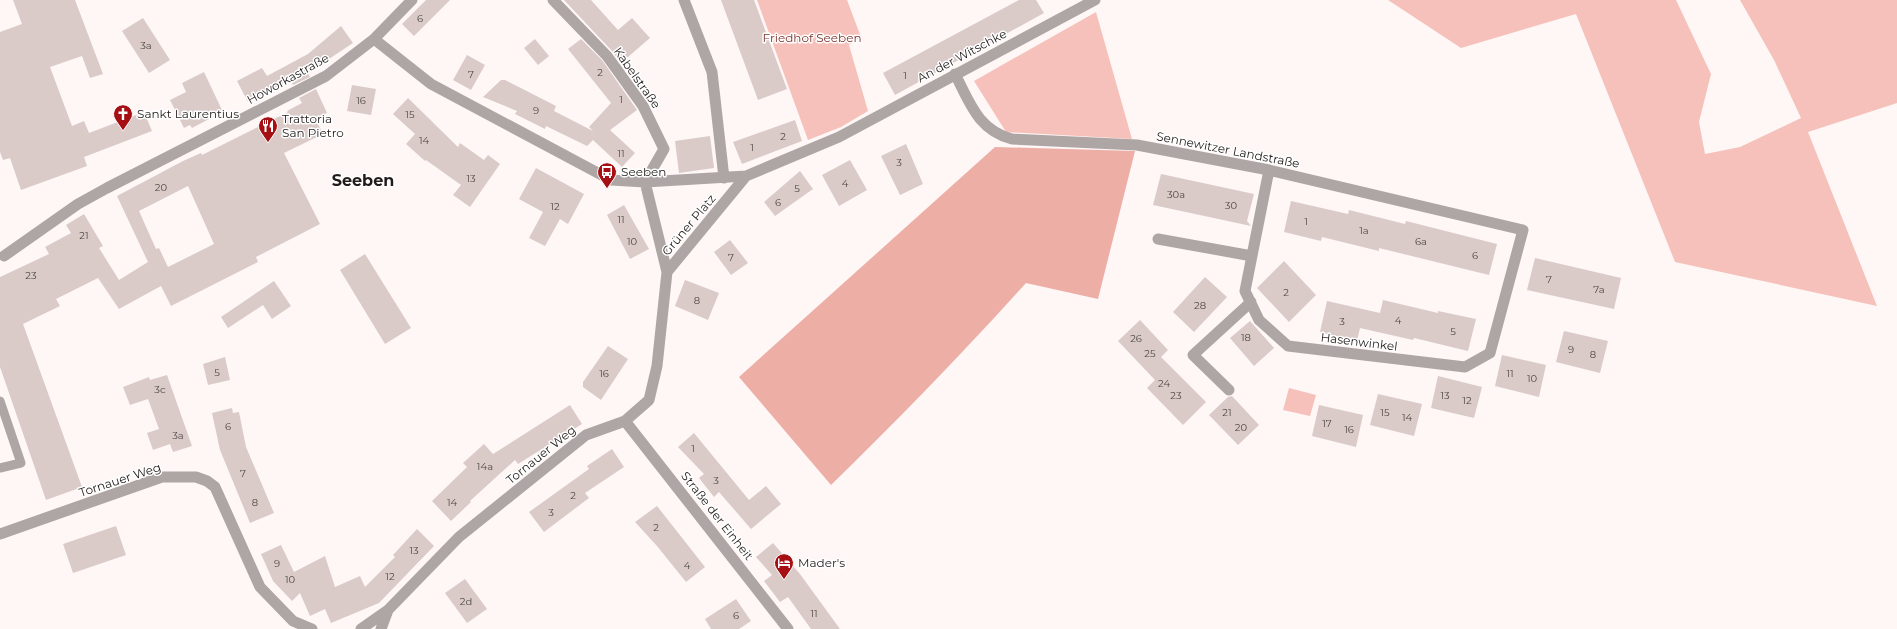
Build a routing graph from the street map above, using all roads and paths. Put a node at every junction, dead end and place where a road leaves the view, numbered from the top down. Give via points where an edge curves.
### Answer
1 (412, 0) edge
2 (553, 0) edge
3 (684, 0) edge
4 (1095, 0) edge
5 (374, 39) junction
6 (955, 74) junction
7 (842, 135) joint
8 (1269, 170) junction
9 (746, 176) junction
10 (724, 178) junction
11 (645, 182) junction
12 (1523, 230) joint
13 (1158, 239) dead end
14 (1252, 256) junction
15 (2, 257) edge
16 (667, 272) junction
17 (1251, 302) junction
18 (1229, 390) dead end
19 (0, 402) edge
20 (625, 421) junction
21 (0, 468) edge
22 (0, 534) edge
23 (388, 610) junction
24 (312, 629) edge
25 (361, 629) edge
26 (381, 629) edge
27 (788, 629) edge

1 - 5 street, Howorkastraße
2 - 11 street, Kabelstraße via 607,56 643,106 664,149
3 - 10 street via 712,72
4 - 6 street, An der Witschke
5 - 11 street via 431,84 611,180
5 - 15 street, Howorkastraße via 326,76 78,204
6 - 7 street, An der Witschke
6 - 8 street, Sennewitzer Landstraße via 983,124 990,131 1005,137 1137,145
7 - 9 street, Grüner Platz
8 - 12 street, Sennewitzer Landstraße
8 - 14 street, Hasenwinkel
9 - 10 street, Grüner Platz
9 - 16 street, Grüner Platz
10 - 11 street, Grüner Platz
11 - 16 street, Grüner Platz
12 - 17 street, Hasenwinkel via 1490,353 1465,367 1288,346 1259,320
13 - 14 street
14 - 17 street, Hasenwinkel via 1246,291
16 - 20 street, Tornauer Weg via 657,366 649,400
17 - 18 street via 1193,355
19 - 21 lane via 21,463
20 - 23 street, Tornauer Weg via 586,435 459,537
20 - 27 street, Straße der Einheit
22 - 24 street, Tornauer Weg via 162,477 196,477 216,487 260,587 293,621
23 - 25 street, Tornauer Weg
23 - 26 street

